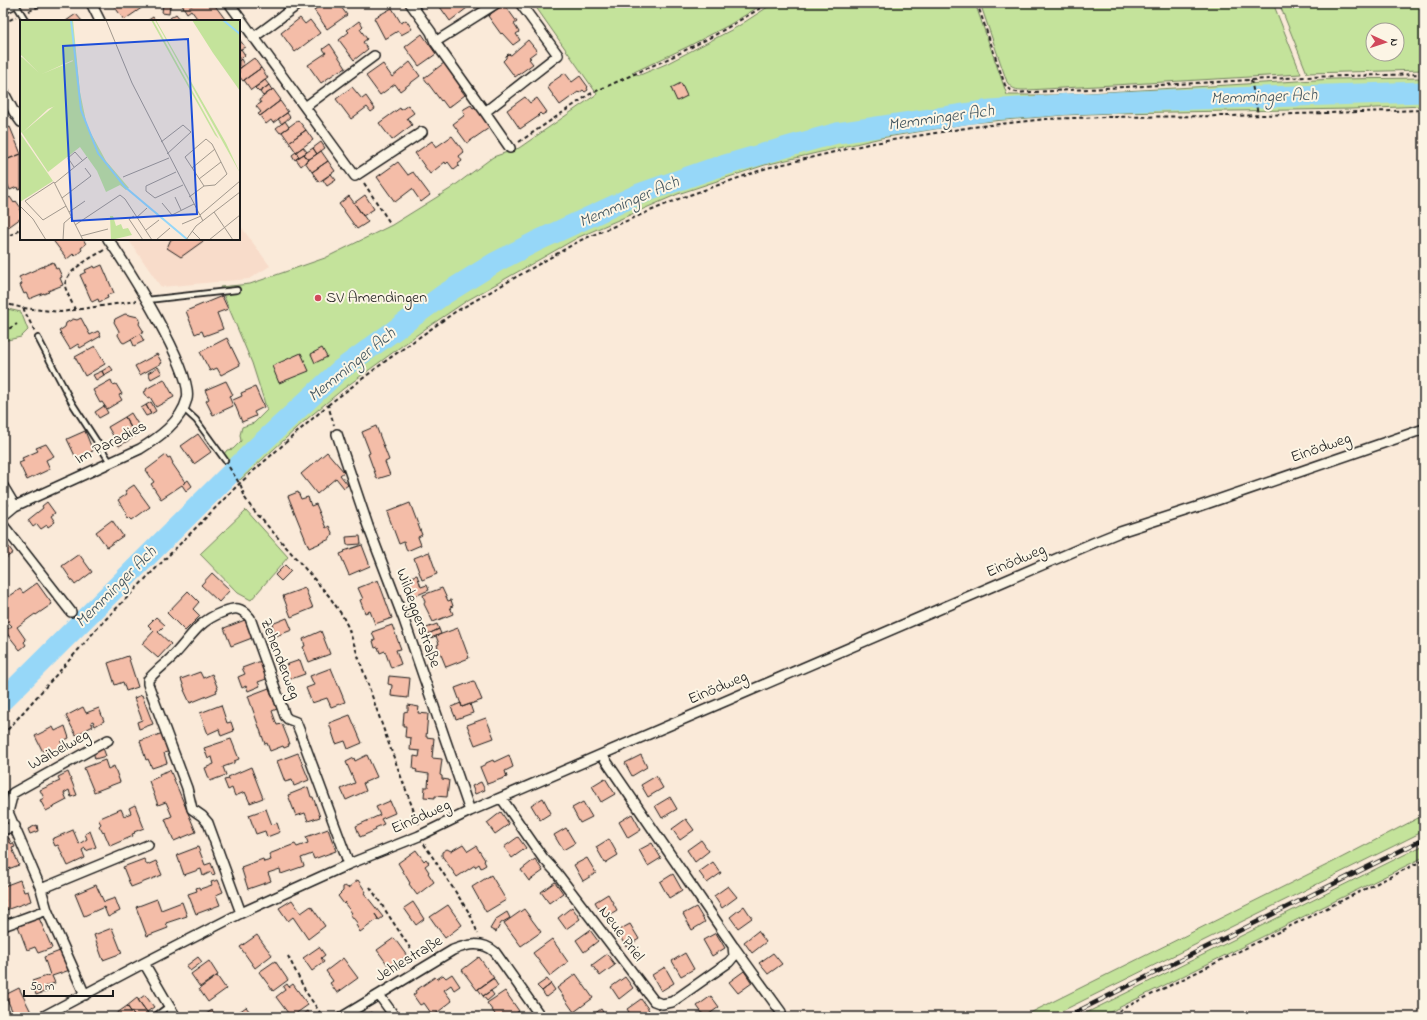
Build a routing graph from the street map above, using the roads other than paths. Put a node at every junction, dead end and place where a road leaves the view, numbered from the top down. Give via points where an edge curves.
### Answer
1 (16, 3) edge
2 (91, 3) edge
3 (229, 3) edge
4 (300, 3) edge
5 (410, 3) edge
6 (497, 3) edge
7 (520, 3) edge
8 (3, 9) edge
9 (25, 20) edge
10 (100, 20) edge
11 (253, 38) junction
12 (435, 42) junction
13 (374, 56) dead end
14 (3, 91) edge
15 (305, 107) junction
16 (485, 112) junction
17 (20, 121) edge
18 (422, 132) dead end
19 (510, 148) road end
20 (110, 242) edge
21 (237, 290) dead end
22 (147, 300) junction
23 (38, 338) road end
24 (184, 408) junction
25 (1424, 428) edge
26 (337, 434) road end
27 (225, 460) road end
28 (110, 462) junction
29 (3, 486) edge
30 (15, 506) junction
31 (3, 516) edge
32 (3, 525) edge
33 (71, 612) dead end
34 (108, 740) dead end
35 (602, 754) junction
36 (502, 799) junction
37 (470, 812) junction
38 (15, 826) junction
39 (3, 830) edge
40 (148, 845) dead end
41 (349, 864) junction
42 (41, 889) junction
43 (47, 910) junction
44 (241, 913) junction
45 (3, 926) edge
46 (733, 946) junction
47 (144, 963) junction
48 (85, 995) junction
49 (379, 995) junction
50 (169, 1006) junction
51 (782, 1012) dead end
52 (42, 1017) edge
53 (154, 1017) edge
54 (176, 1017) edge
55 (342, 1017) edge
56 (395, 1017) edge
57 (542, 1017) edge

1 - 8 street
1 - 9 lane
2 - 10 street
3 - 11 street
4 - 11 street
5 - 12 street via 431,32
6 - 12 street
7 - 16 street via 558,55
11 - 15 street
12 - 16 street
13 - 15 street
14 - 17 street
15 - 18 street via 355,176
16 - 19 street
20 - 22 street, Im Paradies
21 - 22 lane
22 - 24 street, Im Paradies via 184,375 188,398
23 - 28 lane via 72,403
24 - 27 lane
24 - 28 street, Im Paradies via 152,442
25 - 35 street, Einödweg via 1120,532
26 - 37 street, Wildeggerstraße
28 - 30 street, Im Paradies
29 - 30 street
30 - 31 street, Im Paradies
32 - 33 street
34 - 38 street, Waibelweg via 13,793 8,812
35 - 36 street, Einödweg
35 - 46 street
36 - 37 street, Einödweg
36 - 46 street, Neue Priel via 543,858 654,1001 662,1004 672,1002 729,962 734,956
37 - 41 street, Einödweg
38 - 39 street
38 - 42 street, Waibelweg
40 - 42 street
41 - 44 street, Einödweg
41 - 44 street, Zehenderweg via 296,722 285,716 250,618 239,609 228,610 200,625 176,653 152,675 148,684 187,788 192,809 208,823
42 - 43 street, Waibelweg
43 - 45 street
43 - 48 street, Waibelweg
44 - 47 street, Einödweg
46 - 51 street
47 - 48 street, Einödweg
47 - 50 street
48 - 52 street, Einödweg
49 - 55 street, Jehlestraße
49 - 56 street
49 - 57 street, Jehlestraße via 453,950 464,945 483,945 495,952
50 - 53 lane
50 - 54 street

